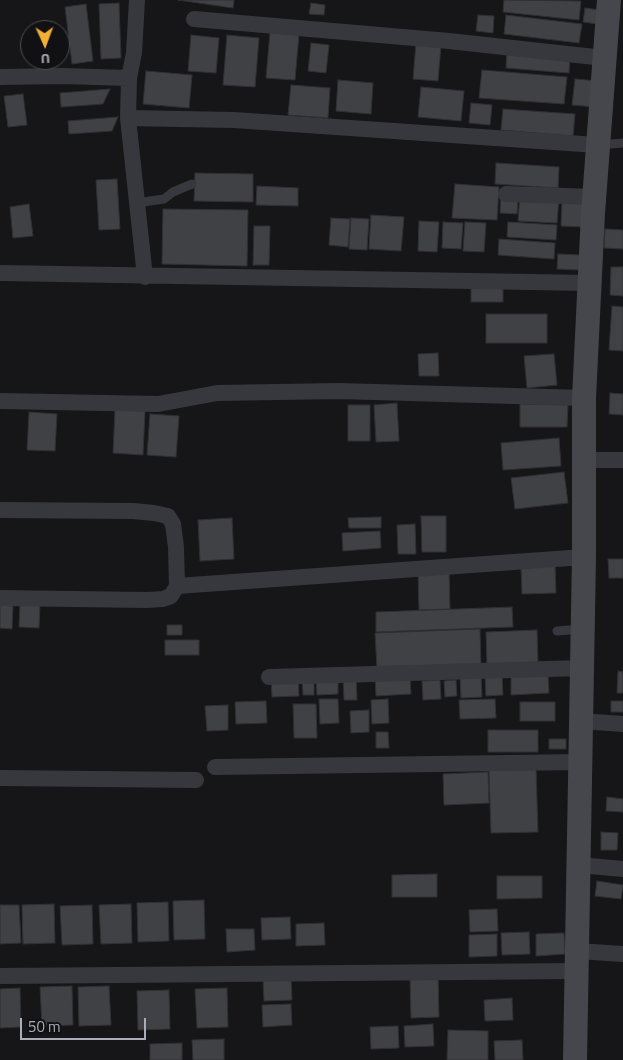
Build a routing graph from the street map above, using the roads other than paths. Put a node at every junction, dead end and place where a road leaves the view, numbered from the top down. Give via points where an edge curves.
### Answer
1 (138, 0) edge
2 (609, 0) edge
3 (194, 18) dead end
4 (604, 58) junction
5 (0, 77) edge
6 (129, 78) junction
7 (128, 118) junction
8 (623, 143) edge
9 (597, 145) junction
10 (192, 184) dead end
11 (506, 194) dead end
12 (594, 197) junction
13 (136, 204) junction
14 (0, 273) edge
15 (145, 277) junction
16 (589, 283) junction
17 (584, 398) junction
18 (0, 401) edge
19 (584, 460) junction
20 (623, 460) edge
21 (0, 510) edge
22 (584, 557) junction
23 (177, 586) junction
24 (0, 598) edge
25 (582, 629) junction
26 (557, 631) dead end
27 (582, 668) junction
28 (269, 677) dead end
29 (581, 721) junction
30 (623, 724) edge
31 (581, 762) junction
32 (215, 767) dead end
33 (0, 778) edge
34 (196, 780) dead end
35 (579, 866) junction
36 (623, 869) edge
37 (623, 954) edge
38 (577, 961) junction
39 (0, 976) edge
40 (575, 1060) edge

1 - 6 street
2 - 4 street
3 - 4 street
4 - 9 street
5 - 6 street
6 - 7 street
7 - 9 street via 234,120
7 - 13 street
8 - 9 lane
9 - 12 street
10 - 13 lane via 164,199
11 - 12 street
12 - 16 street
13 - 15 street
14 - 15 street
15 - 16 street
16 - 17 street
17 - 18 street via 339,391 217,393 158,404
17 - 19 street
19 - 20 street
19 - 22 street
21 - 23 street via 133,511 168,516 176,546
22 - 23 street
22 - 25 street
23 - 24 street via 171,596 163,599
25 - 26 lane
25 - 27 street
27 - 28 street
27 - 29 street
29 - 30 street
29 - 31 street
31 - 32 street
31 - 35 street
33 - 34 street
35 - 36 street
35 - 38 street
37 - 38 street
38 - 39 street
38 - 40 street

